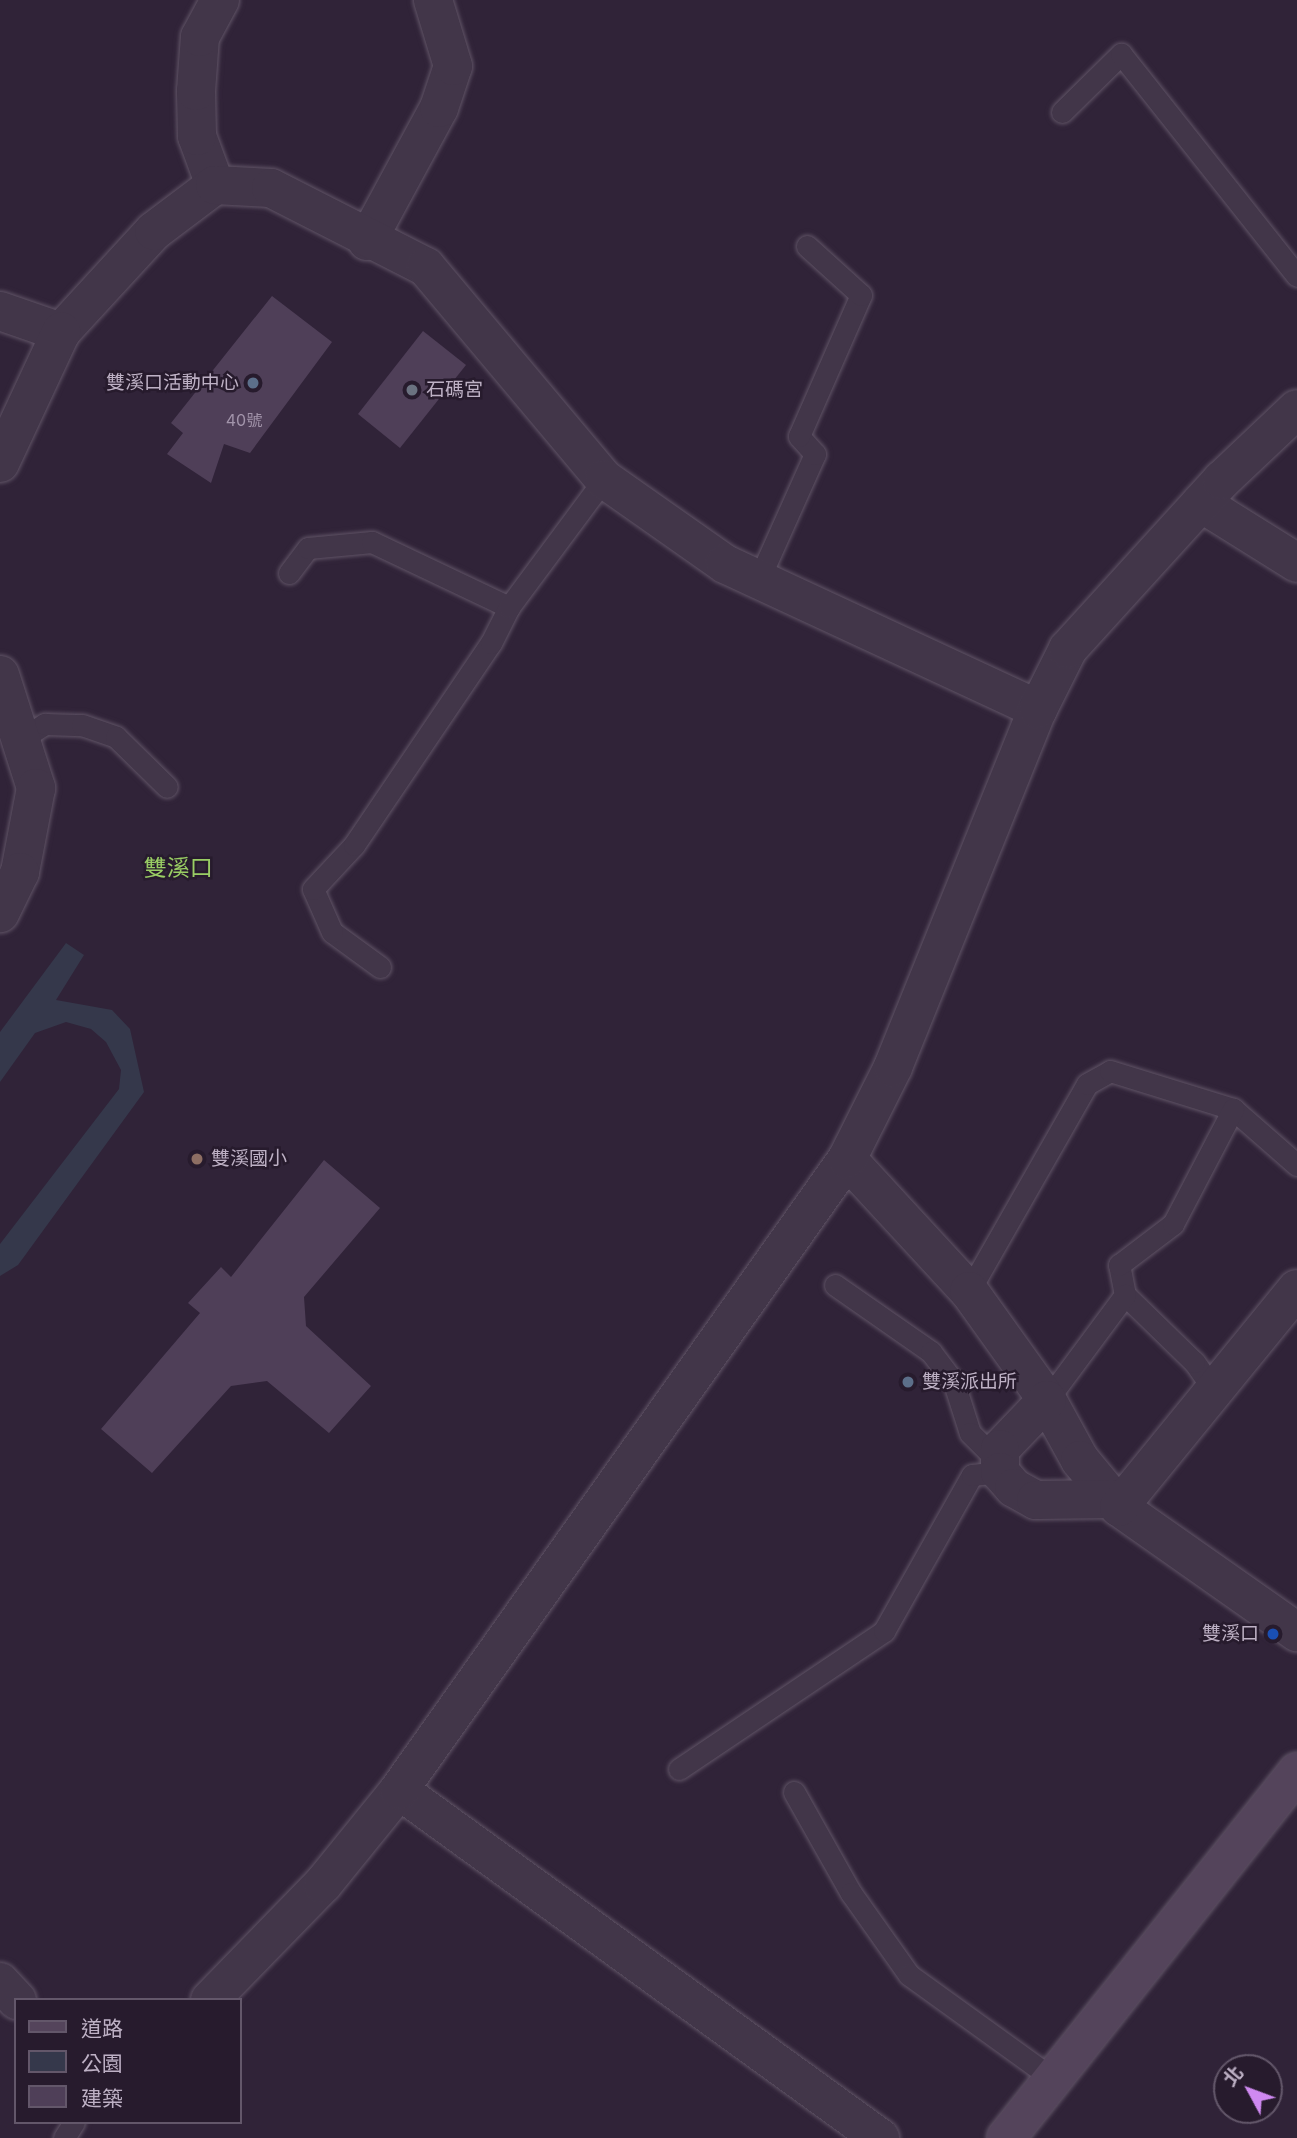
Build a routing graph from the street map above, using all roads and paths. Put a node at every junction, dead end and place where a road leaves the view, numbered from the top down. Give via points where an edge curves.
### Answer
1 (220, 0) edge
2 (433, 0) edge
3 (1062, 112) dead end
4 (215, 185) junction
5 (367, 241) junction
6 (807, 246) dead end
7 (1297, 276) edge
8 (0, 311) edge
9 (61, 332) junction
10 (1297, 409) edge
11 (0, 463) edge
12 (604, 479) junction
13 (1201, 503) junction
14 (1297, 563) edge
15 (289, 573) dead end
16 (760, 579) junction
17 (509, 607) junction
18 (0, 675) edge
19 (1038, 709) junction
20 (20, 740) junction
21 (167, 787) dead end
22 (0, 913) edge
23 (380, 967) dead end
24 (1233, 1109) junction
25 (847, 1159) junction
26 (1297, 1165) edge
27 (835, 1285) dead end
28 (1297, 1289) edge
29 (969, 1291) junction
30 (1125, 1295) junction
31 (1216, 1393) junction
32 (1047, 1400) junction
33 (998, 1466) junction
34 (1116, 1503) junction
35 (1297, 1632) edge
36 (679, 1769) dead end
37 (1297, 1772) edge
38 (399, 1790) junction
39 (794, 1792) dead end
40 (0, 1982) edge
41 (15, 1998) edge
42 (212, 1998) edge
43 (1052, 2078) junction
44 (880, 2138) edge
45 (1006, 2138) edge

1 - 4 street via 200,37 196,91 197,136
2 - 5 street via 453,66 439,108
3 - 7 lane via 1121,54
4 - 5 street via 271,188
4 - 9 street via 154,231
5 - 12 street via 426,267
6 - 16 lane via 861,295 799,436 815,454
8 - 9 street
9 - 11 street
10 - 13 street
12 - 16 street via 725,564
12 - 17 lane
13 - 14 street
13 - 19 street via 1068,649
15 - 17 lane via 308,548 372,542
16 - 19 street
17 - 23 lane via 491,643 354,845 313,889 332,932
18 - 20 street
19 - 25 street via 893,1067
20 - 21 lane via 46,724 82,725 116,737
20 - 22 street via 36,788 20,872
24 - 26 lane
24 - 29 lane via 1110,1071 1087,1084
24 - 30 lane via 1173,1224 1119,1265
25 - 29 street
25 - 38 street
27 - 33 lane via 931,1353 954,1383 970,1433
28 - 31 street
29 - 32 street
30 - 31 lane via 1194,1362
30 - 32 lane
31 - 34 street
32 - 33 street via 1011,1433
32 - 34 street via 1080,1460
33 - 34 street via 1014,1489 1036,1500
33 - 36 lane via 972,1475 884,1631
34 - 35 street
37 - 43 street
38 - 42 street via 323,1884
38 - 44 street
39 - 43 lane via 851,1893 909,1975
40 - 41 street
43 - 45 street

